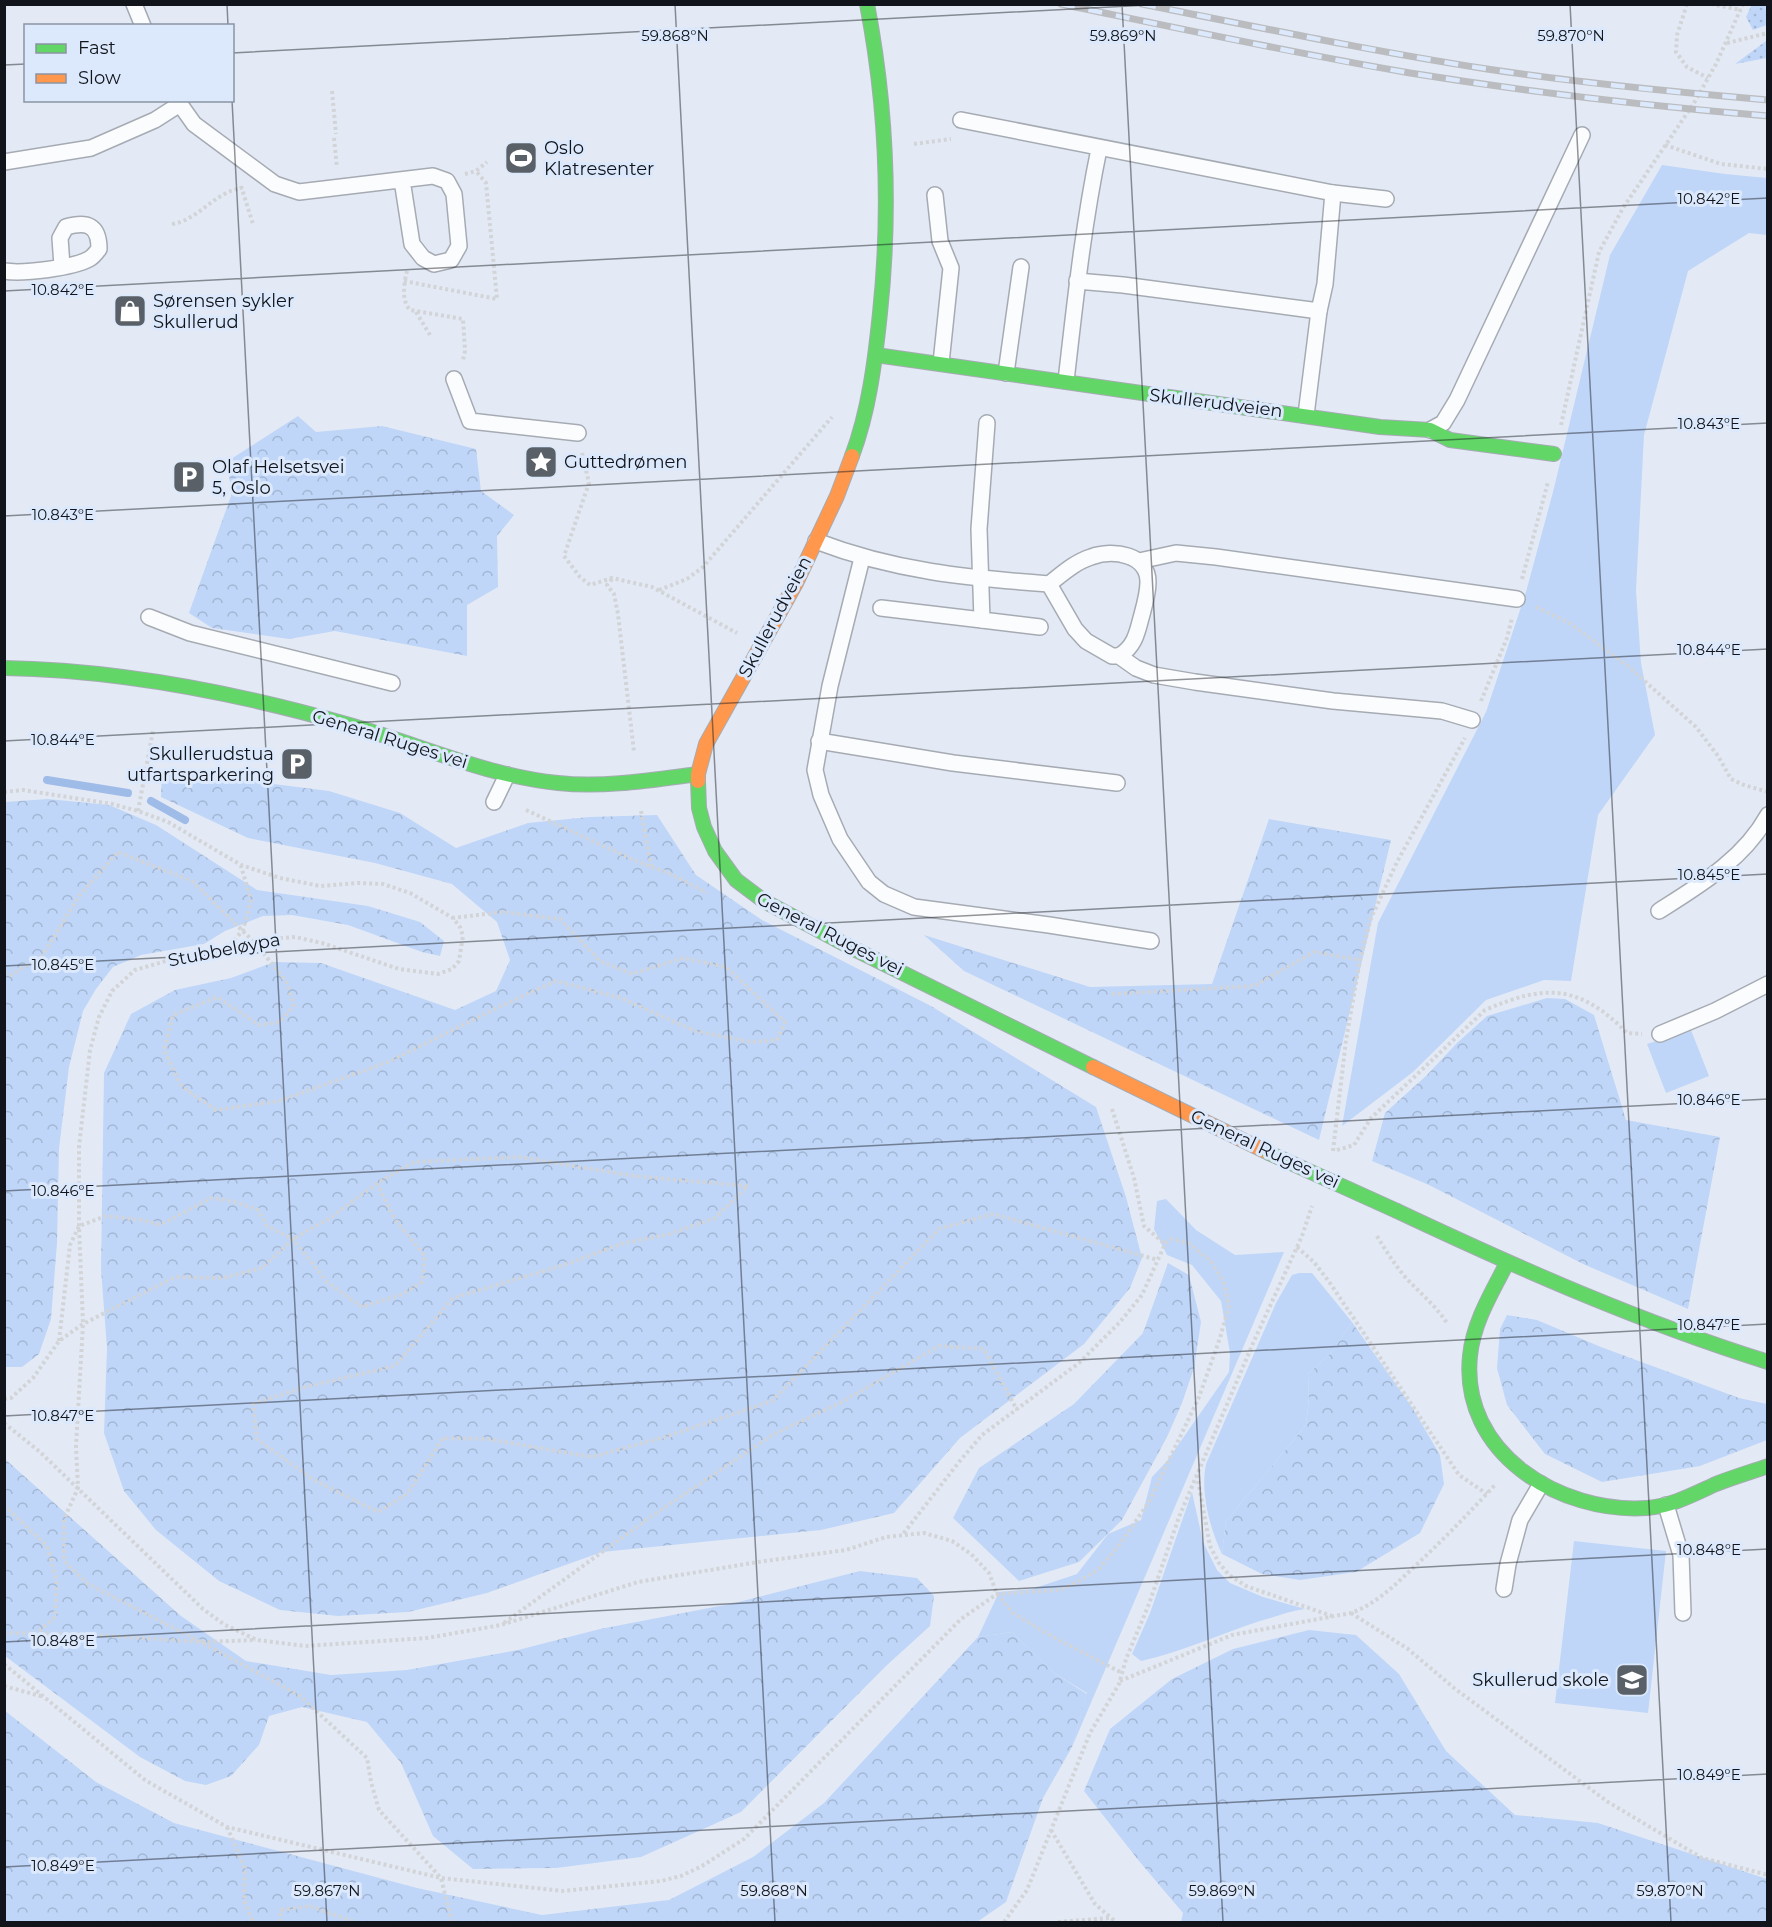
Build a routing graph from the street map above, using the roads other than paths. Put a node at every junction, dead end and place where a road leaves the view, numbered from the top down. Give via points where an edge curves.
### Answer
1 (134, 4) edge
2 (867, 4) edge
3 (142, 24) edge
4 (178, 102) edge
5 (962, 120) dead end
6 (1582, 135) dead end
7 (1099, 149) junction
8 (4, 162) edge
9 (402, 180) junction
10 (1333, 193) junction
11 (935, 195) dead end
12 (1386, 199) dead end
13 (62, 266) dead end
14 (1021, 267) dead end
15 (4, 271) edge
16 (1077, 281) junction
17 (1319, 311) junction
18 (876, 355) junction
19 (941, 363) junction
20 (1006, 373) junction
21 (458, 374) road end
22 (1066, 381) junction
23 (1306, 415) junction
24 (987, 423) dead end
25 (1430, 430) junction
26 (578, 434) road end
27 (1554, 454) road end
28 (816, 541) junction
29 (862, 558) junction
30 (1139, 561) junction
31 (982, 579) junction
32 (1049, 584) junction
33 (1517, 599) road end
34 (881, 609) dead end
35 (149, 617) dead end
36 (982, 620) junction
37 (1040, 627) dead end
38 (1119, 656) junction
39 (4, 668) edge
40 (392, 683) dead end
41 (1472, 720) road end
42 (819, 741) junction
43 (698, 774) junction
44 (507, 775) junction
45 (1117, 783) dead end
46 (494, 802) dead end
47 (1767, 815) edge
48 (1659, 911) dead end
49 (1151, 941) dead end
50 (1767, 984) edge
51 (1660, 1034) road end
52 (1507, 1263) junction
53 (1767, 1362) edge
54 (1767, 1466) edge
55 (1541, 1484) junction
56 (1666, 1505) junction
57 (1504, 1589) dead end
58 (1683, 1613) dead end

1 - 3 lane
2 - 18 main road, Skullerudveien via 877,57 887,173 886,255
4 - 8 lane via 155,120 91,148
4 - 9 lane via 194,123 285,188 299,192
5 - 7 lane
6 - 25 lane via 1456,400 1443,423
7 - 10 lane
7 - 16 lane
9 - 9 lane via 433,176 447,181 453,194 459,246 451,260 434,264 412,244
10 - 12 lane
10 - 17 lane
11 - 19 lane via 940,241 951,268
13 - 15 lane
14 - 20 lane
16 - 17 lane
16 - 22 lane
17 - 23 lane
18 - 19 main road, Skullerudveien
18 - 28 main road, Skullerudveien via 858,440
19 - 20 main road, Skullerudveien
20 - 22 main road, Skullerudveien
21 - 26 lane via 470,421
22 - 23 main road, Skullerudveien
23 - 25 main road, Skullerudveien via 1380,427
24 - 31 lane via 979,529
25 - 27 main road, Skullerudveien via 1450,440
28 - 29 lane
28 - 43 main road, Skullerudveien via 706,744
29 - 31 lane
29 - 42 lane
30 - 32 lane via 1124,554 1093,556
30 - 33 lane via 1176,553 1216,557
30 - 38 lane via 1148,582 1145,604 1136,639
31 - 32 lane
31 - 36 lane
32 - 38 lane via 1074,629 1086,641
34 - 36 lane
35 - 40 lane via 190,633
36 - 37 lane
38 - 41 lane via 1154,675 1442,711
39 - 44 main road, General Ruges vei via 73,672 215,693 316,716
42 - 45 lane via 953,763
42 - 49 lane via 815,770 821,795 840,839 869,882 884,894 914,907
43 - 44 main road, General Ruges vei via 590,785
43 - 52 main road, General Ruges vei, bridge via 699,808 714,851 736,880 764,901 1269,1153
44 - 46 lane
47 - 48 lane via 1746,846 1726,865
50 - 51 lane
52 - 53 main road, General Ruges vei via 1623,1313
52 - 55 main road via 1481,1313 1473,1342 1469,1367 1472,1394 1492,1443
54 - 56 main road
55 - 56 main road via 1568,1497 1599,1505
55 - 57 lane via 1520,1520
56 - 58 lane via 1681,1555

